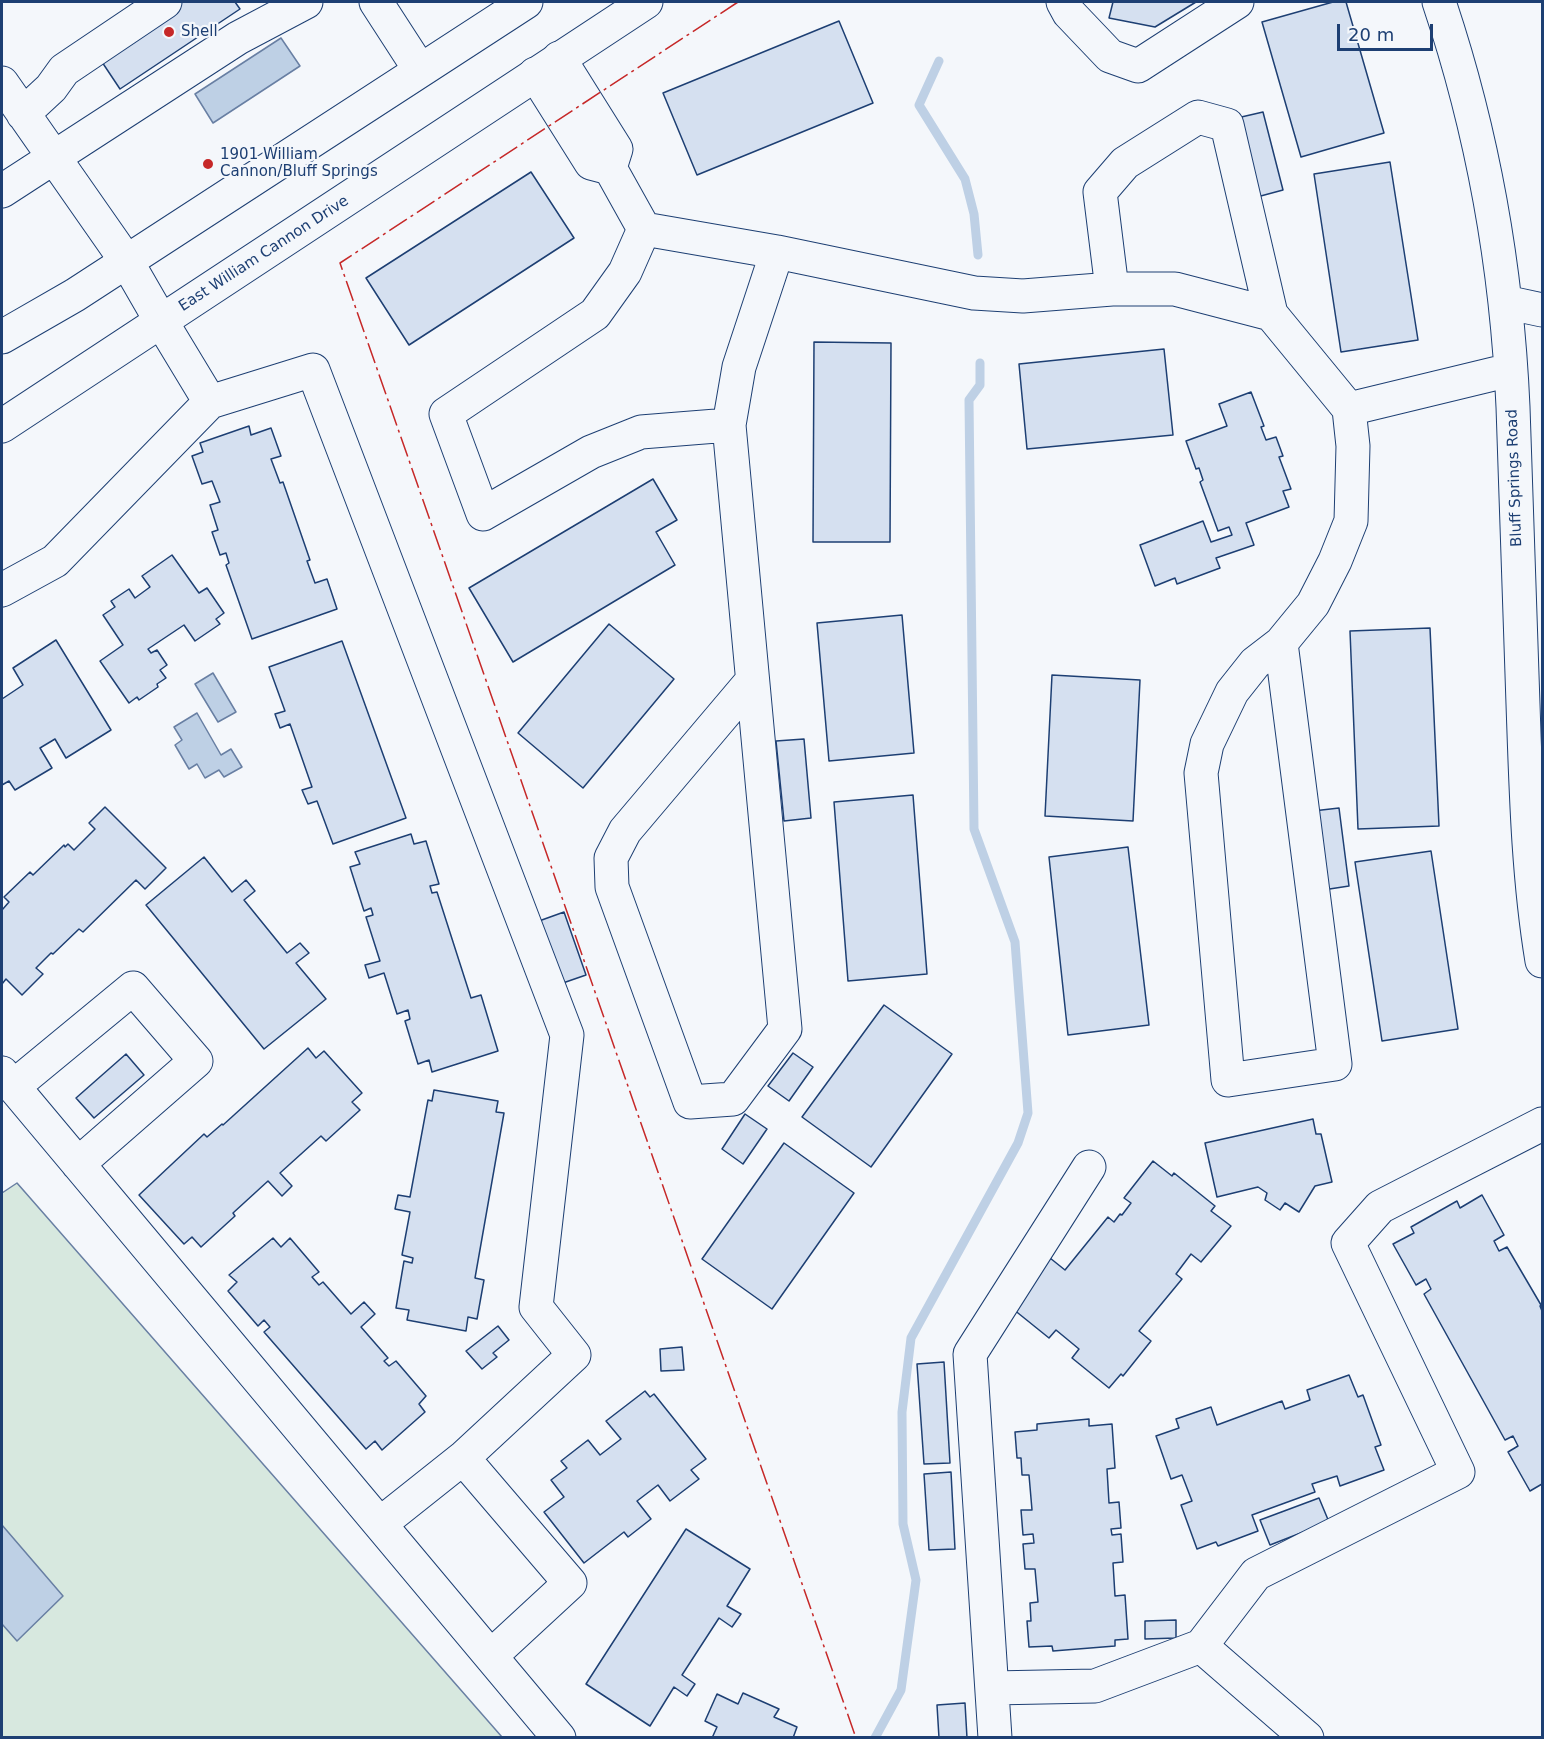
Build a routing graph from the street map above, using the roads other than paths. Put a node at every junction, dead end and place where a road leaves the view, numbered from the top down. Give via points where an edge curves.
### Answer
1 (165, 2) edge
2 (376, 2) edge
3 (525, 2) edge
4 (645, 2) edge
5 (1063, 2) edge
6 (1237, 2) edge
7 (1439, 2) edge
8 (294, 4) edge
9 (547, 66) junction
10 (420, 70) junction
11 (2, 83) edge
12 (23, 114) junction
13 (53, 158) junction
14 (2, 191) edge
15 (644, 229) junction
16 (777, 252) junction
17 (127, 262) junction
18 (1112, 289) junction
19 (1504, 302) junction
20 (1542, 310) edge
21 (1270, 314) junction
22 (161, 321) junction
23 (2, 337) edge
24 (1510, 370) junction
25 (210, 402) junction
26 (1349, 409) junction
27 (729, 425) junction
28 (2, 426) edge
29 (2, 590) edge
30 (1281, 643) junction
31 (751, 682) junction
32 (1542, 961) edge
33 (7, 1080) edge
34 (1542, 1124) edge
35 (78, 1164) junction
36 (1089, 1167) dead end
37 (464, 1458) junction
38 (380, 1524) junction
39 (1201, 1646) junction
40 (491, 1656) junction
41 (992, 1688) junction
42 (559, 1737) edge
43 (995, 1737) edge
44 (1307, 1737) edge

1 - 12 main road via 64,70
2 - 10 main road
3 - 10 main road
4 - 9 main road, East William Cannon Drive
5 - 6 main road via 1069,14 1110,56 1138,66
7 - 19 main road, Bluff Springs Road via 1486,177
8 - 13 main road
9 - 15 main road via 591,163 610,168
9 - 22 main road, East William Cannon Drive
10 - 17 main road
11 - 12 main road
12 - 13 main road
13 - 14 main road
13 - 17 main road
15 - 16 main road
15 - 27 main road via 625,272 595,314 446,414 483,514 591,453 641,432
16 - 18 main road via 974,293 1023,296
16 - 27 main road via 739,367
17 - 22 main road
17 - 23 main road
18 - 21 main road via 1175,290
18 - 21 main road via 1100,192 1125,163 1198,117 1227,124
19 - 20 main road
19 - 24 main road, Bluff Springs Road
21 - 26 main road
22 - 25 main road
22 - 28 main road, East William Cannon Drive
24 - 26 main road
24 - 32 main road, Bluff Springs Road via 1526,798
25 - 29 main road via 55,561
25 - 37 main road via 313,370 567,1035 536,1307 574,1355
26 - 30 main road via 1353,446 1351,521 1313,604
27 - 31 main road
30 - 30 main road via 1255,663 1232,692 1207,744 1200,773 1228,1080 1335,1064
31 - 31 main road via 625,831 611,858 612,888 690,1102 733,1099 785,1029
33 - 35 main road
33 - 35 main road via 133,988 196,1061
34 - 39 main road via 1380,1206 1348,1243 1458,1472 1256,1574
35 - 38 main road
36 - 41 main road via 970,1354
37 - 38 main road
37 - 40 main road via 570,1583
38 - 40 main road
39 - 41 main road via 1095,1686
39 - 44 main road
40 - 42 main road
41 - 43 main road

